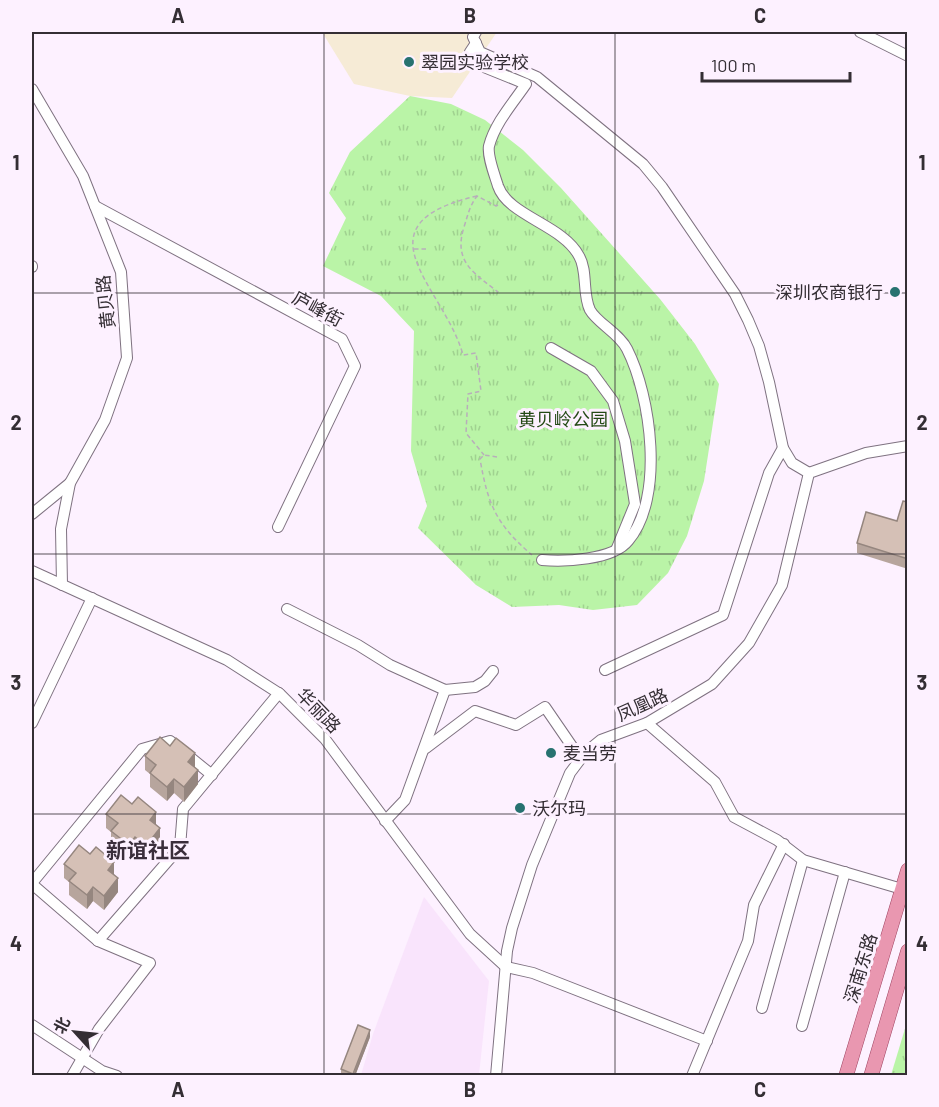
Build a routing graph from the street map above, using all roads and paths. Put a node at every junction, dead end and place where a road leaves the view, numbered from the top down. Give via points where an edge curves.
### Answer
1 (476, 32) edge
2 (860, 32) edge
3 (476, 44) junction
4 (908, 56) edge
5 (32, 89) edge
6 (477, 196) junction
7 (505, 197) junction
8 (95, 206) junction
9 (413, 249) junction
10 (427, 249) dead end
11 (498, 292) dead end
12 (551, 348) dead end
13 (908, 446) edge
14 (783, 448) junction
15 (484, 455) junction
16 (497, 457) dead end
17 (809, 473) junction
18 (70, 483) junction
19 (32, 514) edge
20 (279, 527) dead end
21 (617, 548) junction
22 (542, 560) joint
23 (32, 571) edge
24 (62, 585) junction
25 (92, 598) junction
26 (287, 609) dead end
27 (605, 670) dead end
28 (493, 671) dead end
29 (445, 690) junction
30 (279, 693) junction
31 (32, 723) edge
32 (647, 723) junction
33 (426, 748) junction
34 (580, 758) junction
35 (212, 775) junction
36 (385, 821) junction
37 (784, 844) junction
38 (803, 860) junction
39 (908, 870) edge
40 (844, 872) junction
41 (32, 883) edge
42 (902, 889) junction
43 (98, 941) junction
44 (908, 951) edge
45 (506, 966) junction
46 (762, 1008) dead end
47 (32, 1024) edge
48 (802, 1026) dead end
49 (707, 1041) junction
50 (82, 1058) junction
51 (72, 1076) edge
52 (117, 1076) edge
53 (496, 1076) edge
54 (692, 1076) edge
55 (846, 1076) edge
56 (871, 1076) edge

1 - 3 street
2 - 4 street
3 - 7 street via 470,52 474,63 526,84 502,118 489,148 499,189
3 - 14 street via 480,52 537,77 643,164 662,187 735,294 748,320 766,373
5 - 8 street, 黄贝路 via 83,176
6 - 7 path via 496,207
6 - 9 path via 440,206 428,214 415,229
6 - 11 path via 466,215 461,249 473,274
7 - 21 street via 563,237 580,256 590,310 626,347 642,384 651,464 644,512 628,543
8 - 18 street, 黄贝路 via 121,272 127,358 105,420
8 - 20 street, 庐峰街 via 342,339 355,366
9 - 10 path
9 - 15 path via 463,355 476,353 481,391 468,394 466,433
12 - 21 street via 591,371 613,401 625,441 635,504
13 - 17 street via 866,453
14 - 17 street via 792,463
14 - 27 street via 769,473 723,615
15 - 16 path
15 - 22 path via 480,459 493,510 520,545
17 - 32 street, 凤凰路 via 782,585 749,643 712,684
18 - 19 street, 黄贝路
18 - 24 street, 黄贝路 via 61,529
21 - 22 street via 592,559
23 - 24 street, 华丽路
24 - 25 street, 华丽路
25 - 30 street, 华丽路 via 227,660
25 - 31 street
26 - 29 street
28 - 29 street via 475,687
29 - 33 street
30 - 35 street
30 - 36 street, 华丽路 via 319,732
32 - 34 street, 凤凰路 via 601,740
32 - 37 street via 715,782 734,817
33 - 34 street via 475,711 516,725 545,707
33 - 36 street via 405,800
34 - 45 street, 凤凰路 via 566,782 524,888
35 - 41 street via 170,741 142,749
35 - 43 street via 183,809 180,847
36 - 45 street, 华丽路 via 457,920
37 - 38 street
37 - 49 street via 754,905 748,941
38 - 40 street
38 - 46 street
39 - 42 main road, 深南东路
40 - 42 street
40 - 48 street
41 - 43 street
42 - 55 main road, 深南东路
43 - 50 street via 150,963 111,1011
44 - 56 main road
45 - 49 street
45 - 53 street, 凤凰路
47 - 50 street
49 - 54 street
50 - 51 street
50 - 52 street

